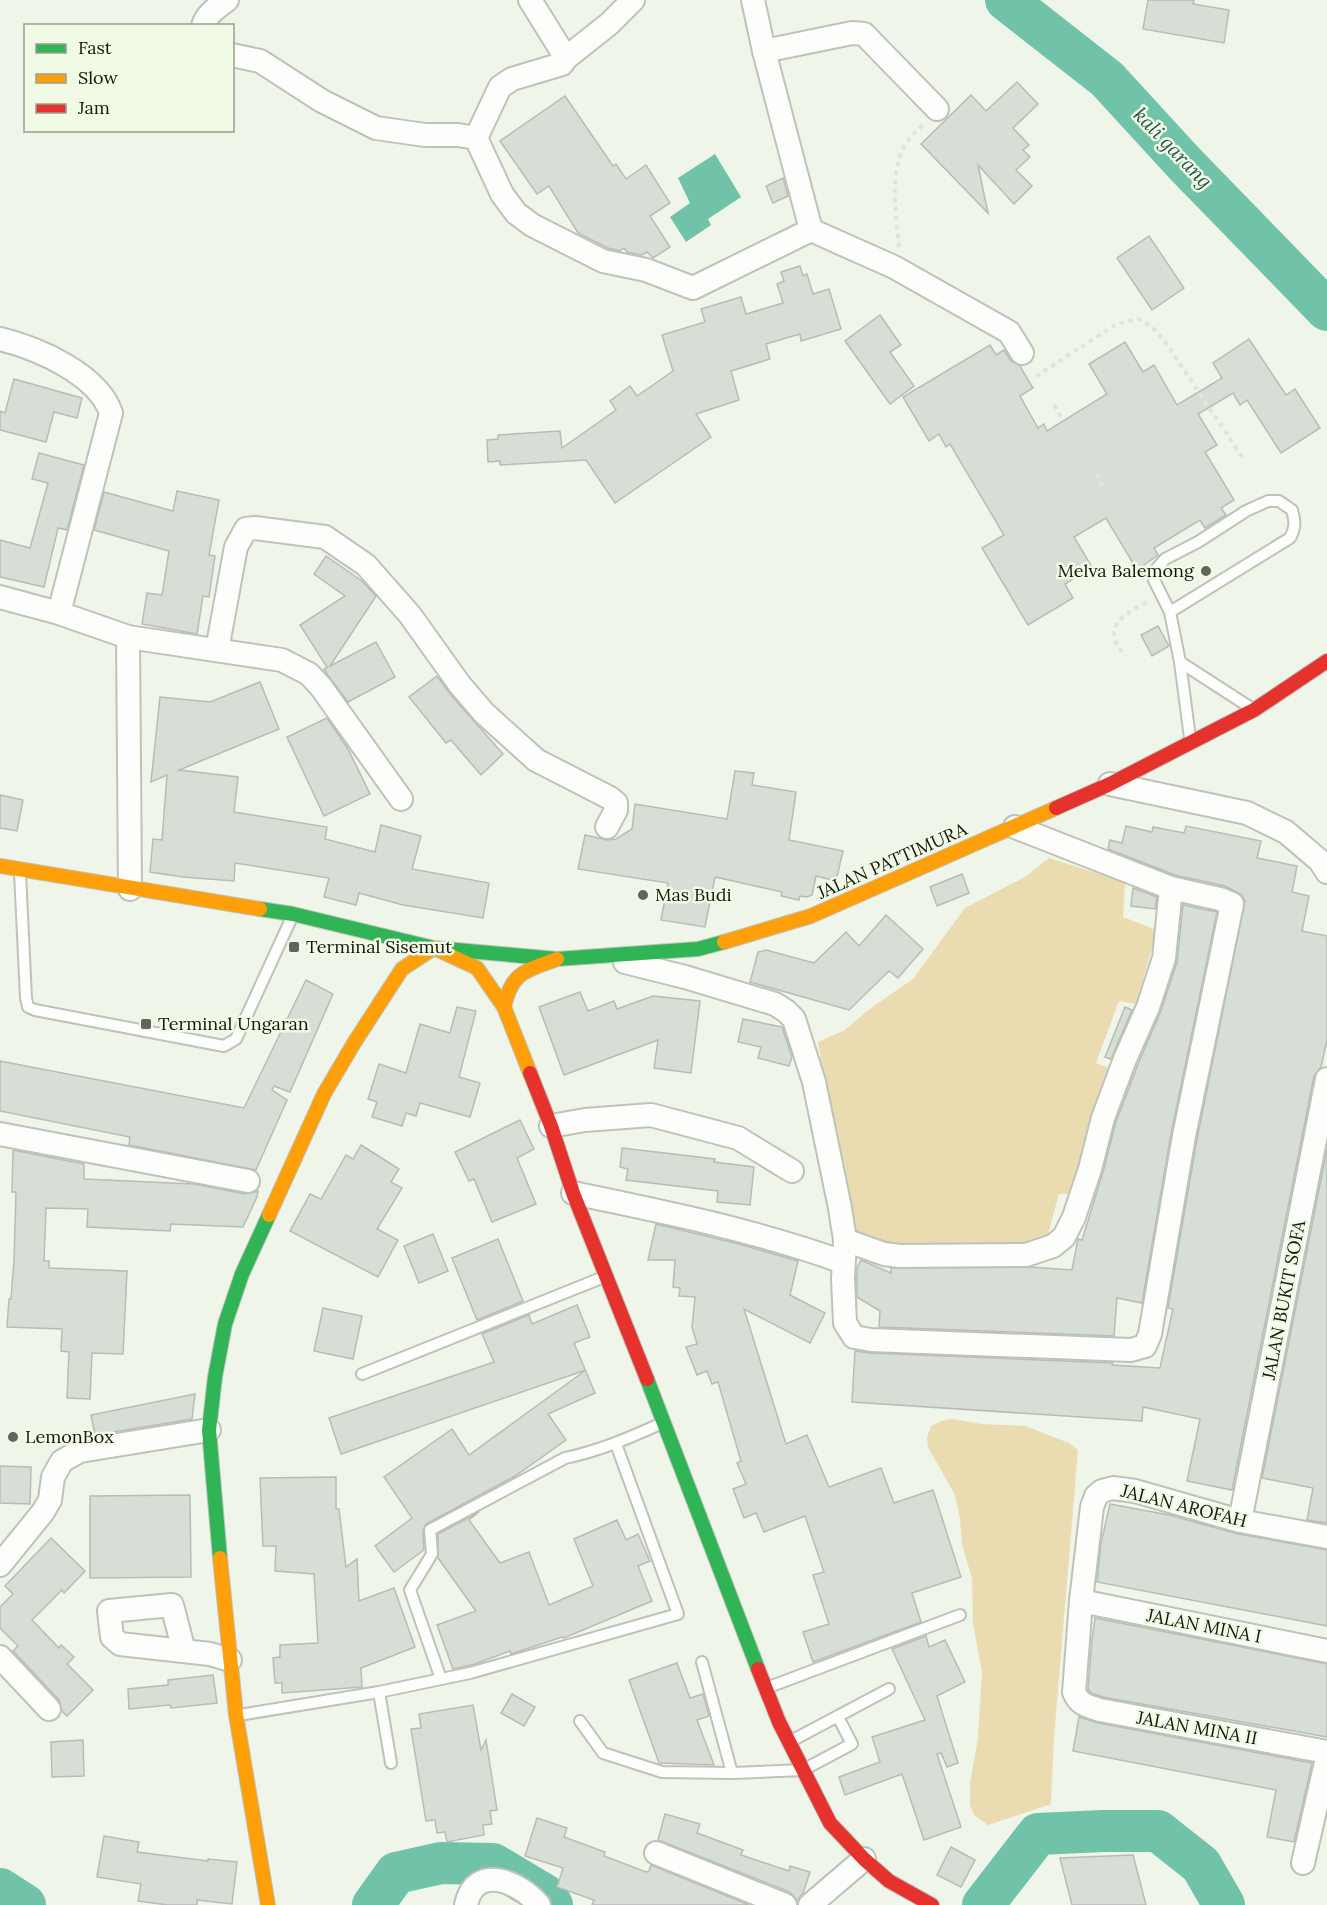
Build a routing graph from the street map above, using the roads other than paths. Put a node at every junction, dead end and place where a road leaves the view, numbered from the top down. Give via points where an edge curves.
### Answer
1 (227, 0) edge
2 (530, 0) edge
3 (633, 0) edge
4 (753, 0) edge
5 (203, 24) edge
6 (764, 51) junction
7 (234, 55) edge
8 (566, 58) junction
9 (937, 109) road end
10 (476, 138) junction
11 (811, 230) junction
12 (0, 339) edge
13 (1022, 353) dead end
14 (0, 597) edge
15 (1170, 612) junction
16 (59, 613) junction
17 (128, 637) junction
18 (217, 650) junction
19 (1327, 661) edge
20 (1180, 662) junction
21 (1254, 710) junction
22 (1191, 742) junction
23 (1110, 784) junction
24 (401, 799) dead end
25 (607, 827) dead end
26 (1015, 827) junction
27 (0, 866) edge
28 (20, 870) junction
29 (1327, 872) edge
30 (1171, 888) junction
31 (130, 889) junction
32 (293, 914) junction
33 (434, 948) junction
34 (603, 957) junction
35 (557, 959) junction
36 (504, 1007) junction
37 (1327, 1079) edge
38 (551, 1126) junction
39 (0, 1134) edge
40 (792, 1171) dead end
41 (248, 1180) dead end
42 (573, 1193) junction
43 (844, 1251) junction
44 (607, 1276) junction
45 (362, 1374) dead end
46 (663, 1422) junction
47 (209, 1430) junction
48 (616, 1443) junction
49 (1240, 1521) junction
50 (1327, 1537) edge
51 (0, 1565) edge
52 (1081, 1601) junction
53 (960, 1615) dead end
54 (184, 1651) dead end
55 (1327, 1651) edge
56 (0, 1657) edge
57 (230, 1660) junction
58 (702, 1662) dead end
59 (441, 1679) junction
60 (766, 1688) junction
61 (889, 1689) dead end
62 (379, 1692) junction
63 (1074, 1692) joint
64 (49, 1709) dead end
65 (236, 1715) junction
66 (838, 1717) junction
67 (580, 1721) dead end
68 (789, 1742) junction
69 (1327, 1752) edge
70 (1327, 1758) edge
71 (391, 1763) dead end
72 (803, 1770) junction
73 (732, 1773) junction
74 (656, 1853) dead end
75 (864, 1859) junction
76 (1303, 1863) dead end
77 (268, 1905) edge
78 (466, 1905) edge
79 (539, 1905) edge
80 (785, 1905) edge
81 (810, 1905) edge
82 (932, 1905) edge

1 - 5 street
2 - 8 street
3 - 8 street
4 - 6 street
6 - 9 street via 864,34
6 - 11 street
7 - 10 street via 260,61 322,101 376,128
8 - 10 street via 562,64 512,79 500,87
10 - 11 street via 502,194 516,213 532,225 603,261 646,270 693,288
11 - 13 street via 900,270 1009,332
12 - 16 street via 33,348 58,361 94,387 111,413
14 - 16 street
15 - 15 lane via 1290,538 1295,524 1292,510 1279,501 1268,501 1245,510 1166,559 1157,568 1154,580
15 - 20 lane
16 - 17 street
17 - 18 street
17 - 31 street
18 - 24 street via 282,660 309,674
18 - 25 street via 236,547 246,529 325,537 366,565 380,580 484,713 536,760 616,803
19 - 21 main road, JALAN PATTIMURA
20 - 21 lane
20 - 22 lane
21 - 22 main road, JALAN PATTIMURA
22 - 23 main road, JALAN PATTIMURA
23 - 26 main road, JALAN PATTIMURA
23 - 29 street via 1247,813 1286,832
26 - 30 street
26 - 34 main road, JALAN PATTIMURA via 811,916 769,930 698,949
27 - 28 main road
28 - 31 main road
28 - 32 lane via 28,1007 224,1046 236,1039
30 - 43 street via 1164,958 1103,1118 1090,1169 1064,1237 1053,1246 1026,1255
30 - 43 street via 1232,904 1145,1346 1131,1350 854,1337 845,1323
31 - 32 main road
32 - 33 main road
33 - 35 main road, JALAN PATTIMURA
33 - 36 main road via 477,968
33 - 47 main road via 402,969 324,1094 242,1274 225,1324
34 - 35 main road, JALAN PATTIMURA
34 - 43 street via 776,1004 794,1019 814,1082
35 - 36 main road via 522,974 508,989
36 - 38 main road
37 - 49 street, JALAN BUKIT SOFA
38 - 40 street via 651,1115 738,1138
38 - 42 main road
39 - 41 street
42 - 43 street via 790,1243
42 - 44 main road
44 - 45 lane
44 - 46 main road
46 - 48 lane
46 - 60 main road
47 - 51 street via 80,1450 62,1461 43,1512
47 - 57 main road
48 - 59 lane via 565,1458 430,1530 432,1554 410,1590
48 - 59 lane via 678,1614
49 - 50 street, JALAN AROFAH
49 - 52 street, JALAN AROFAH via 1135,1491 1102,1491 1092,1507
52 - 55 street, JALAN MINA I
52 - 63 street, JALAN AROFAH
53 - 60 lane
54 - 57 street
56 - 64 street
57 - 65 main road
58 - 73 lane
59 - 62 lane
60 - 68 main road
61 - 66 lane
62 - 65 lane
62 - 71 lane
63 - 69 street, JALAN MINA II via 1077,1701 1100,1710
65 - 77 main road
66 - 68 lane
66 - 72 lane via 852,1744
67 - 73 lane via 603,1753 662,1772
68 - 72 main road
70 - 76 street
72 - 73 lane
72 - 75 main road via 830,1823
74 - 80 street
75 - 81 street
75 - 82 main road via 889,1881
78 - 79 street via 476,1887 489,1879 513,1884

